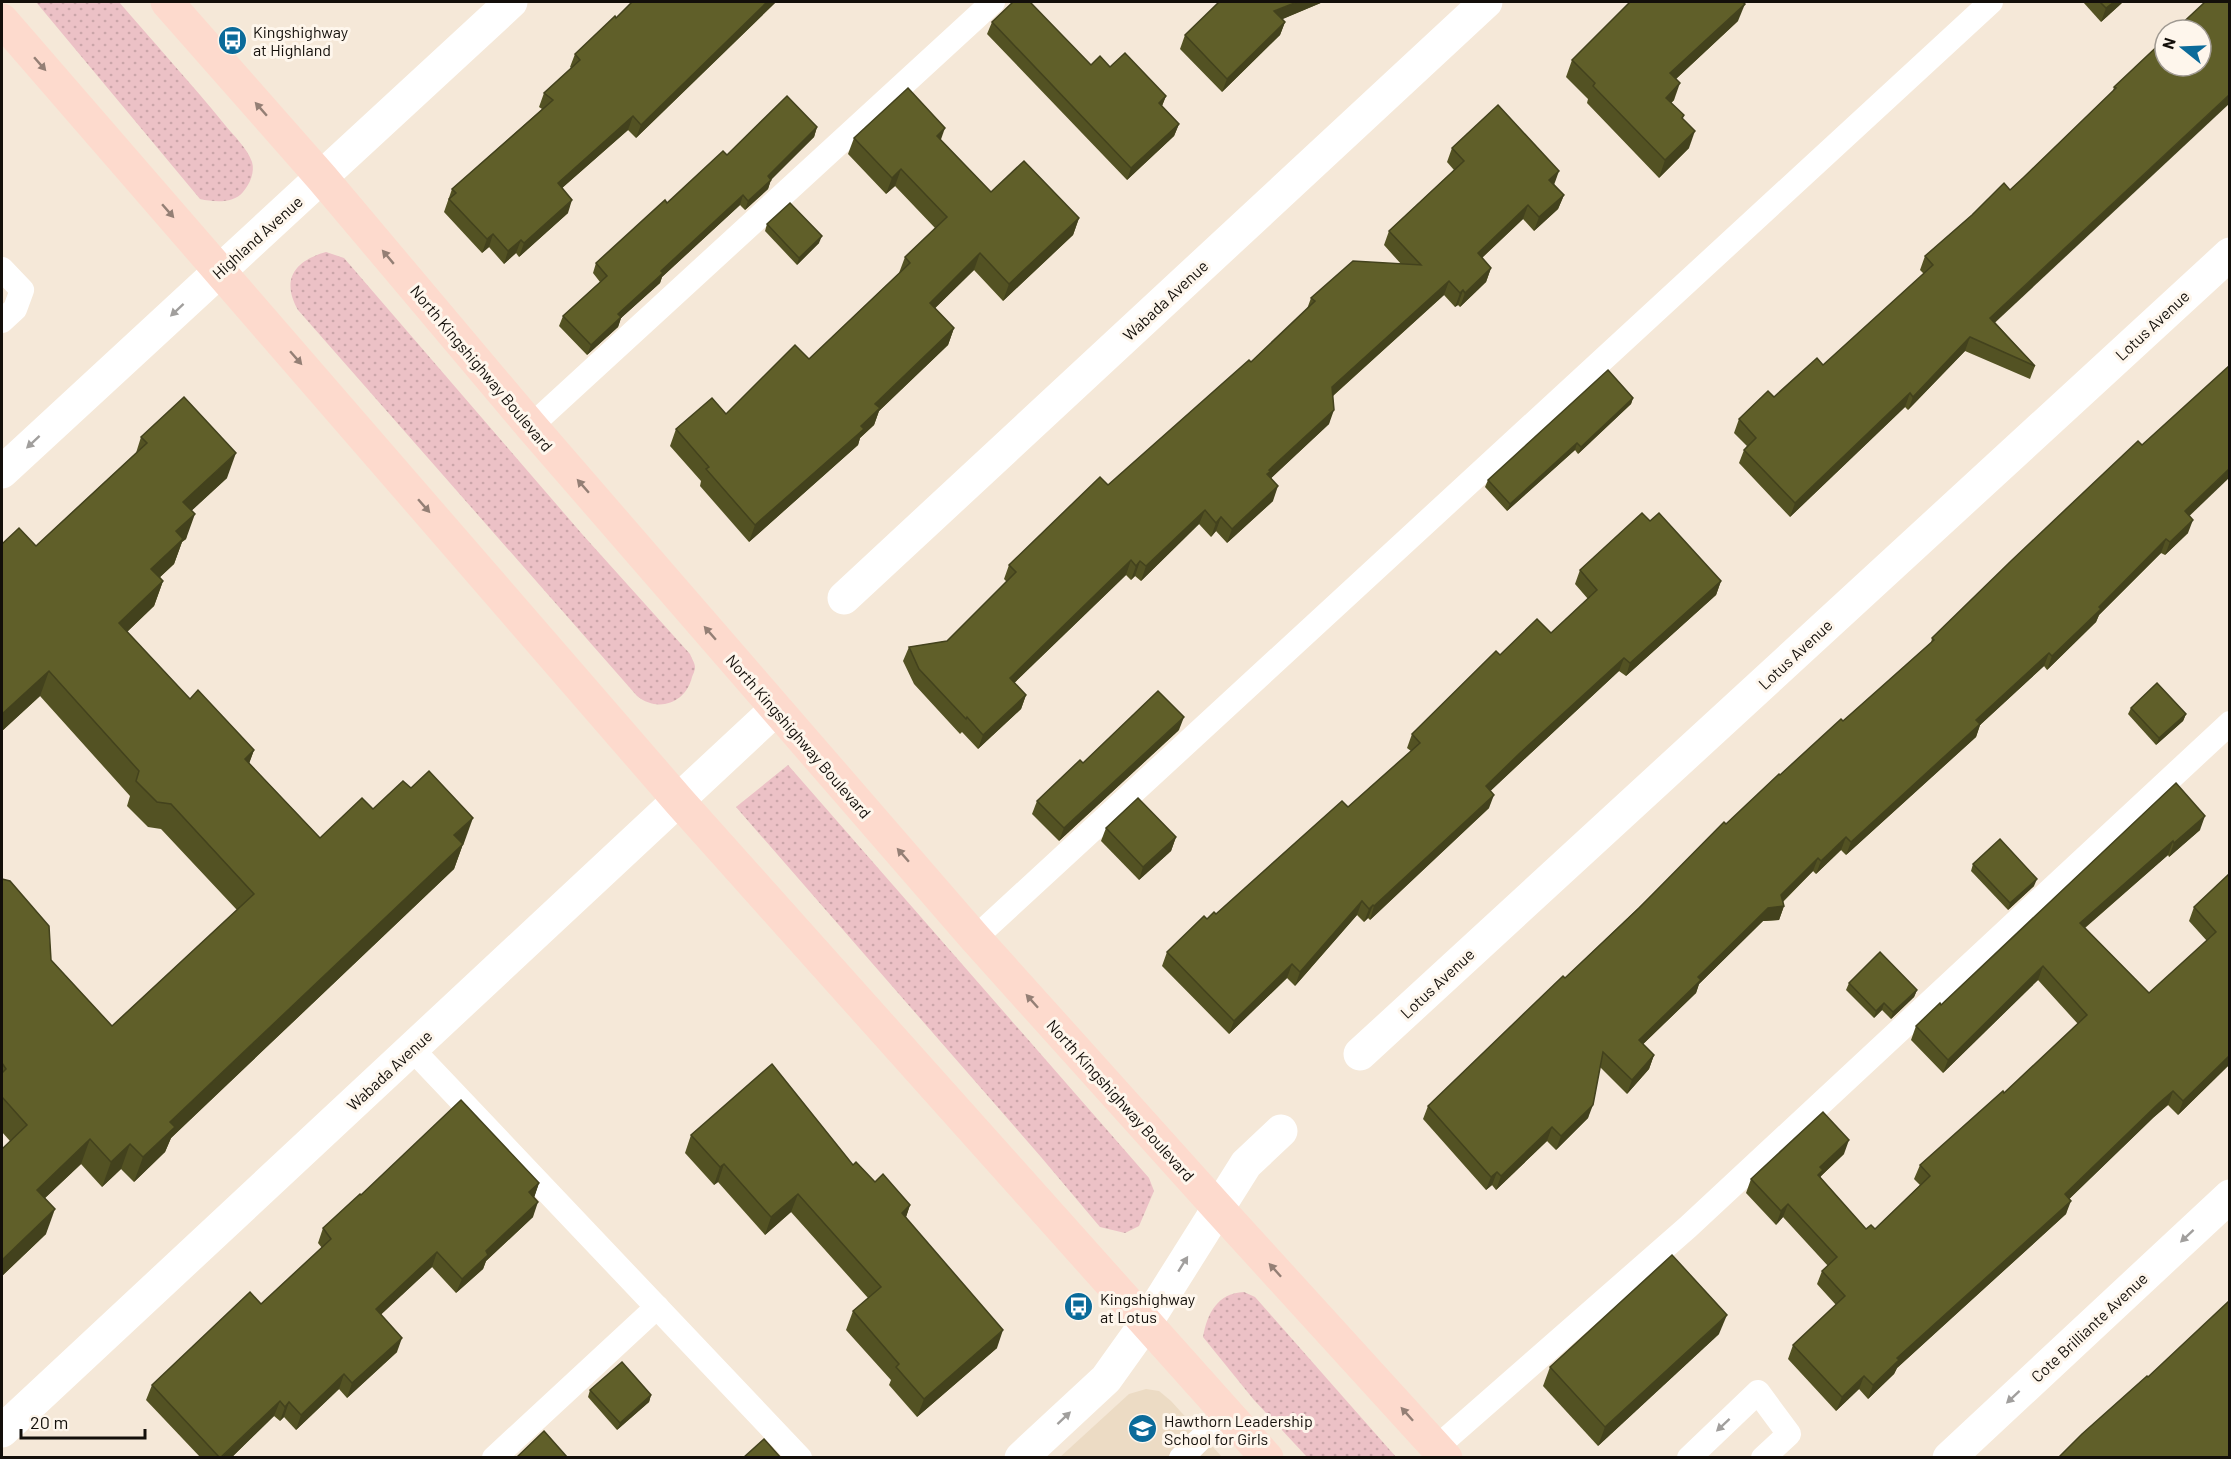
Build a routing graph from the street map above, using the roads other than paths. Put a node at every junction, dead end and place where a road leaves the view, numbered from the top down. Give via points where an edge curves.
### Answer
1 (167, 2) edge
2 (511, 2) edge
3 (993, 2) edge
4 (1486, 2) edge
5 (1991, 2) edge
6 (2, 21) edge
7 (322, 178) junction
8 (2229, 254) edge
9 (2, 269) edge
10 (220, 270) junction
11 (2, 321) edge
12 (531, 426) junction
13 (2, 472) edge
14 (844, 598) dead end
15 (776, 709) junction
16 (2229, 723) edge
17 (679, 801) junction
18 (975, 938) junction
19 (412, 1049) junction
20 (1360, 1054) dead end
21 (1281, 1131) dead end
22 (2229, 1196) edge
23 (1218, 1208) junction
24 (657, 1307) junction
25 (1146, 1323) junction
26 (1227, 1413) junction
27 (2, 1431) edge
28 (1441, 1452) edge
29 (494, 1458) edge
30 (800, 1458) edge
31 (1021, 1458) edge
32 (1181, 1458) edge
33 (1267, 1458) edge
34 (1689, 1458) edge
35 (1763, 1458) edge
36 (1948, 1458) edge

7 -> 1 main road, North Kingshighway Boulevard
2 - 7 street, Highland Avenue
3 - 12 lane
4 - 14 street, Wabada Avenue
5 - 18 lane
6 -> 10 main road
7 - 10 street, Highland Avenue
12 -> 7 main road, North Kingshighway Boulevard
8 - 20 street, Lotus Avenue
9 - 11 lane via 22,291 15,309
10 -> 13 street, Highland Avenue
10 -> 17 main road
15 -> 12 main road, North Kingshighway Boulevard
15 - 17 street, Wabada Avenue
18 -> 15 main road, North Kingshighway Boulevard
16 - 28 lane
17 - 19 street, Wabada Avenue
17 - 25 main road
23 -> 18 main road, North Kingshighway Boulevard
19 - 24 lane
19 - 27 street, Wabada Avenue
21 - 23 street via 1246,1164
22 -> 36 street, Cote Brilliante Avenue
25 -> 23 street
28 -> 23 main road, North Kingshighway Boulevard
24 - 29 lane
24 - 30 lane
25 - 26 main road
31 -> 25 street via 1106,1379
26 - 32 lane
26 - 33 main road
35 -> 34 lane via 1790,1434 1758,1392

